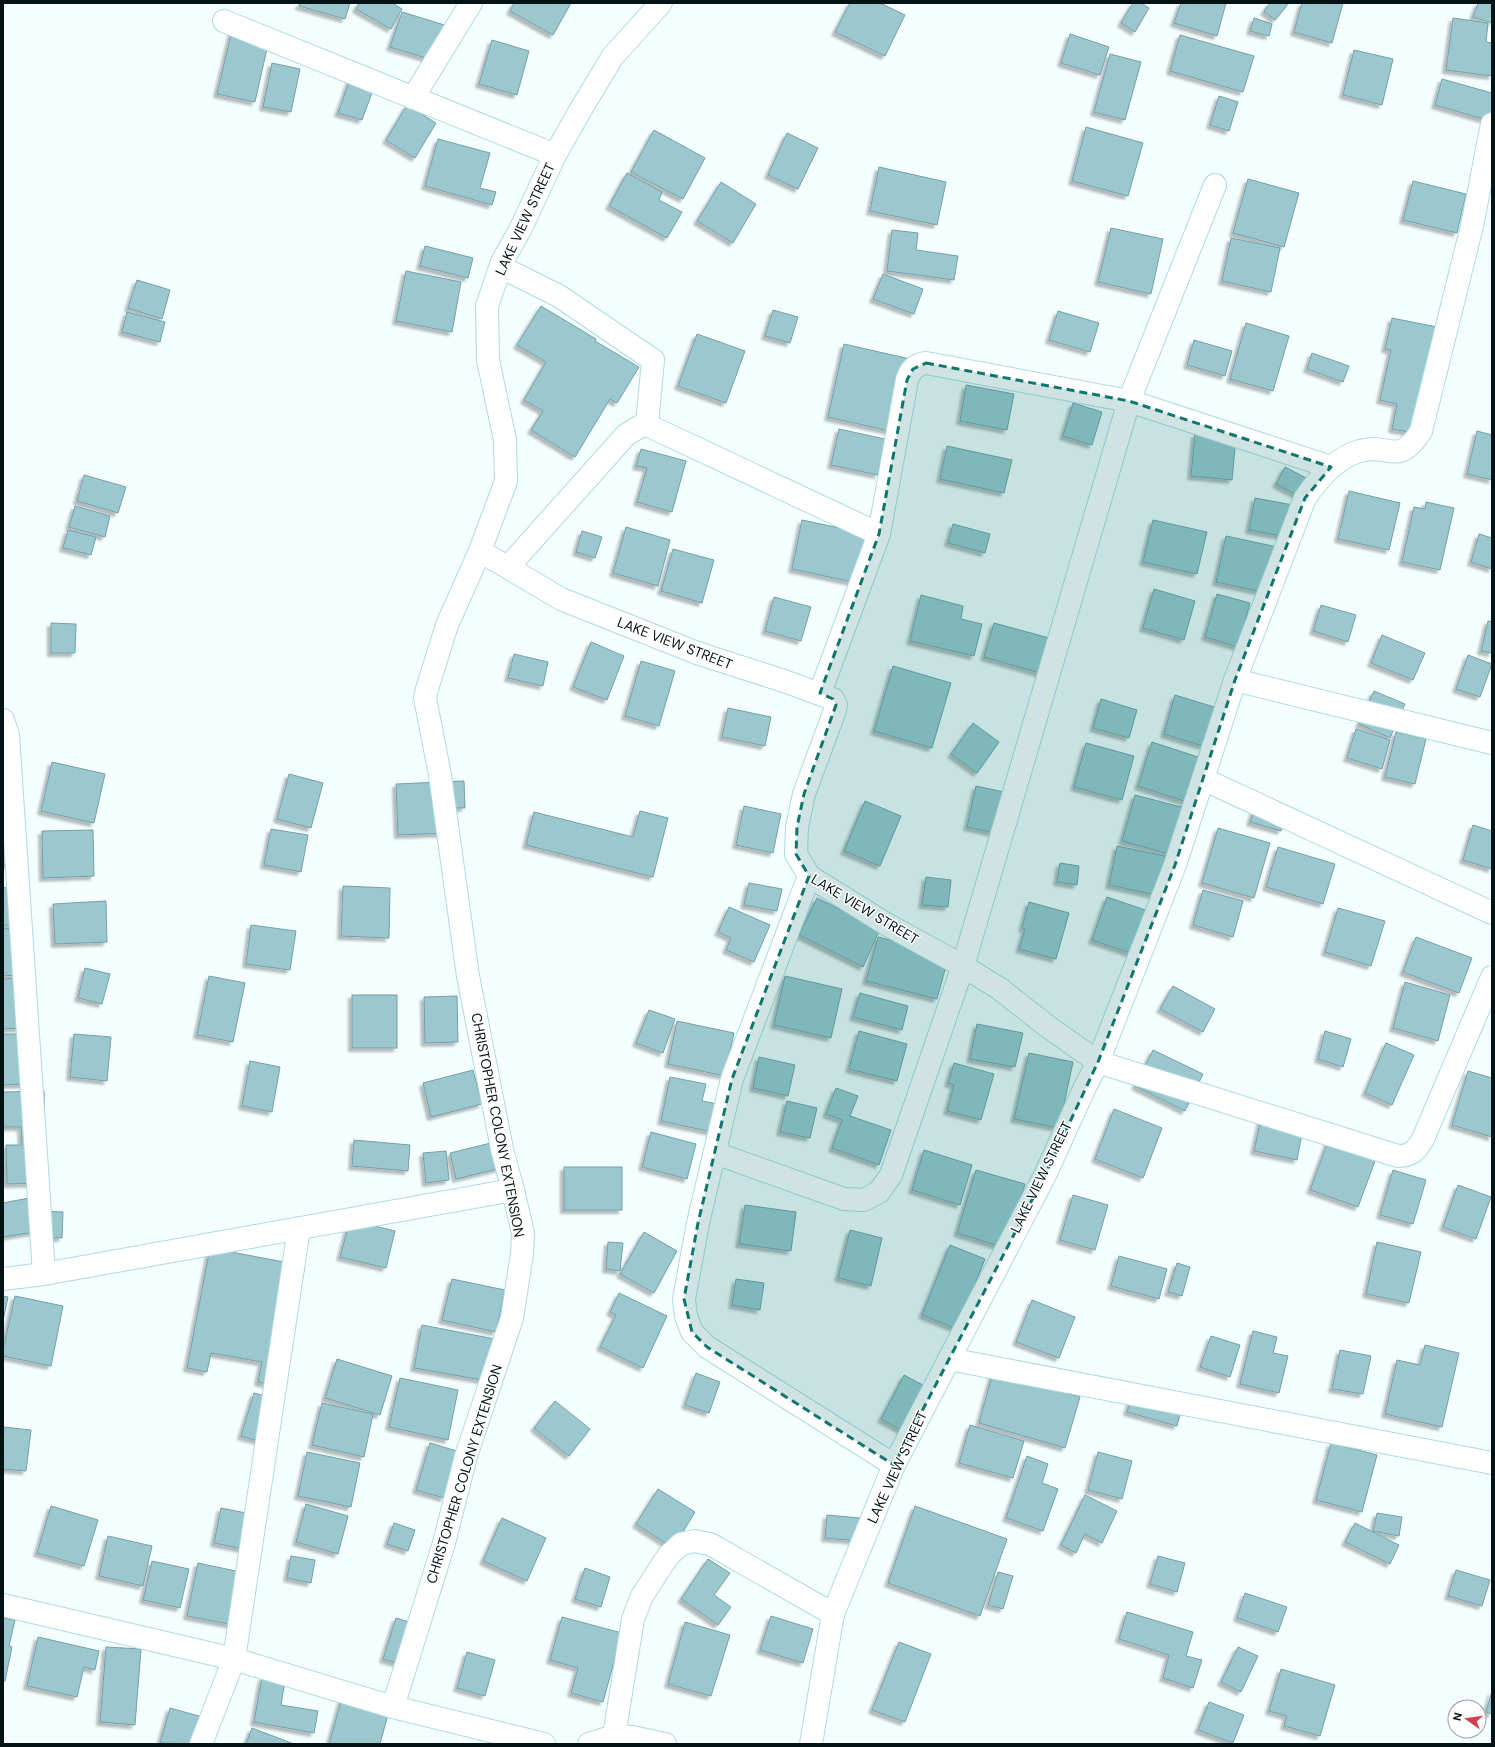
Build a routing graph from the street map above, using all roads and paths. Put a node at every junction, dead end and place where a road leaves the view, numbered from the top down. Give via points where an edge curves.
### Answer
1 (471, 3) edge
2 (660, 3) edge
3 (224, 21) dead end
4 (412, 98) junction
5 (1492, 124) edge
6 (555, 155) junction
7 (1215, 185) dead end
8 (501, 267) junction
9 (1129, 401) junction
10 (647, 425) junction
11 (1331, 467) junction
12 (879, 534) junction
13 (480, 551) junction
14 (508, 567) junction
15 (1235, 680) junction
16 (820, 693) junction
17 (3, 720) edge
18 (1492, 743) edge
19 (1203, 779) junction
20 (809, 876) junction
21 (1492, 913) edge
22 (963, 966) junction
23 (1492, 978) edge
24 (1098, 1062) junction
25 (714, 1153) junction
26 (513, 1190) junction
27 (299, 1228) junction
28 (44, 1274) junction
29 (3, 1279) edge
30 (949, 1359) junction
31 (1492, 1463) edge
32 (894, 1465) junction
33 (3, 1605) edge
34 (833, 1614) junction
35 (234, 1659) junction
36 (393, 1707) junction
37 (614, 1736) junction
38 (201, 1744) edge
39 (544, 1744) edge
40 (589, 1744) edge
41 (665, 1744) edge
42 (810, 1744) edge

1 - 4 street
2 - 6 street, LAKE VIEW STREET via 613,56
3 - 4 street
4 - 6 street
5 - 11 street via 1472,226 1421,431 1404,450 1393,453 1370,449 1359,451 1346,456
6 - 8 street, LAKE VIEW STREET
7 - 9 street
8 - 10 street via 559,296 653,360
8 - 13 street, LAKE VIEW STREET via 487,306 488,360 505,440 506,481
9 - 11 street
9 - 12 street via 926,363 917,365 907,380
9 - 22 street
10 - 12 street
10 - 14 street via 626,435
11 - 15 street via 1305,498
12 - 16 street
13 - 14 street, LAKE VIEW STREET
13 - 26 street, CHRISTOPHER COLONY EXTENSION via 447,625 427,689 426,707 440,775 468,976 502,1149
14 - 16 street, LAKE VIEW STREET via 561,599 697,653
15 - 18 street
15 - 19 street
16 - 20 street, LAKE VIEW STREET via 833,699 836,705 804,794 797,826 796,854
17 - 28 street via 8,735
19 - 21 street
19 - 24 street via 1175,866
20 - 22 street, LAKE VIEW STREET via 886,924
20 - 25 street via 732,1079
22 - 24 street, LAKE VIEW STREET via 1000,989
22 - 25 street via 891,1175 879,1192 864,1200 844,1198
23 - 24 street via 1423,1139 1418,1148 1404,1156
24 - 30 street, LAKE VIEW STREET via 1046,1173
25 - 32 street via 684,1299 686,1316 692,1332 707,1347
26 - 27 street
26 - 36 street, CHRISTOPHER COLONY EXTENSION via 523,1234 512,1318 466,1456 444,1543
27 - 28 street
27 - 35 street
28 - 29 street
30 - 31 street
30 - 32 street, LAKE VIEW STREET
32 - 34 street, LAKE VIEW STREET
33 - 35 street
34 - 37 street via 710,1544 694,1541 681,1544 668,1556 642,1596 633,1619
34 - 42 street, LAKE VIEW STREET
35 - 36 street
35 - 38 street
36 - 39 street
37 - 40 street
37 - 41 street

